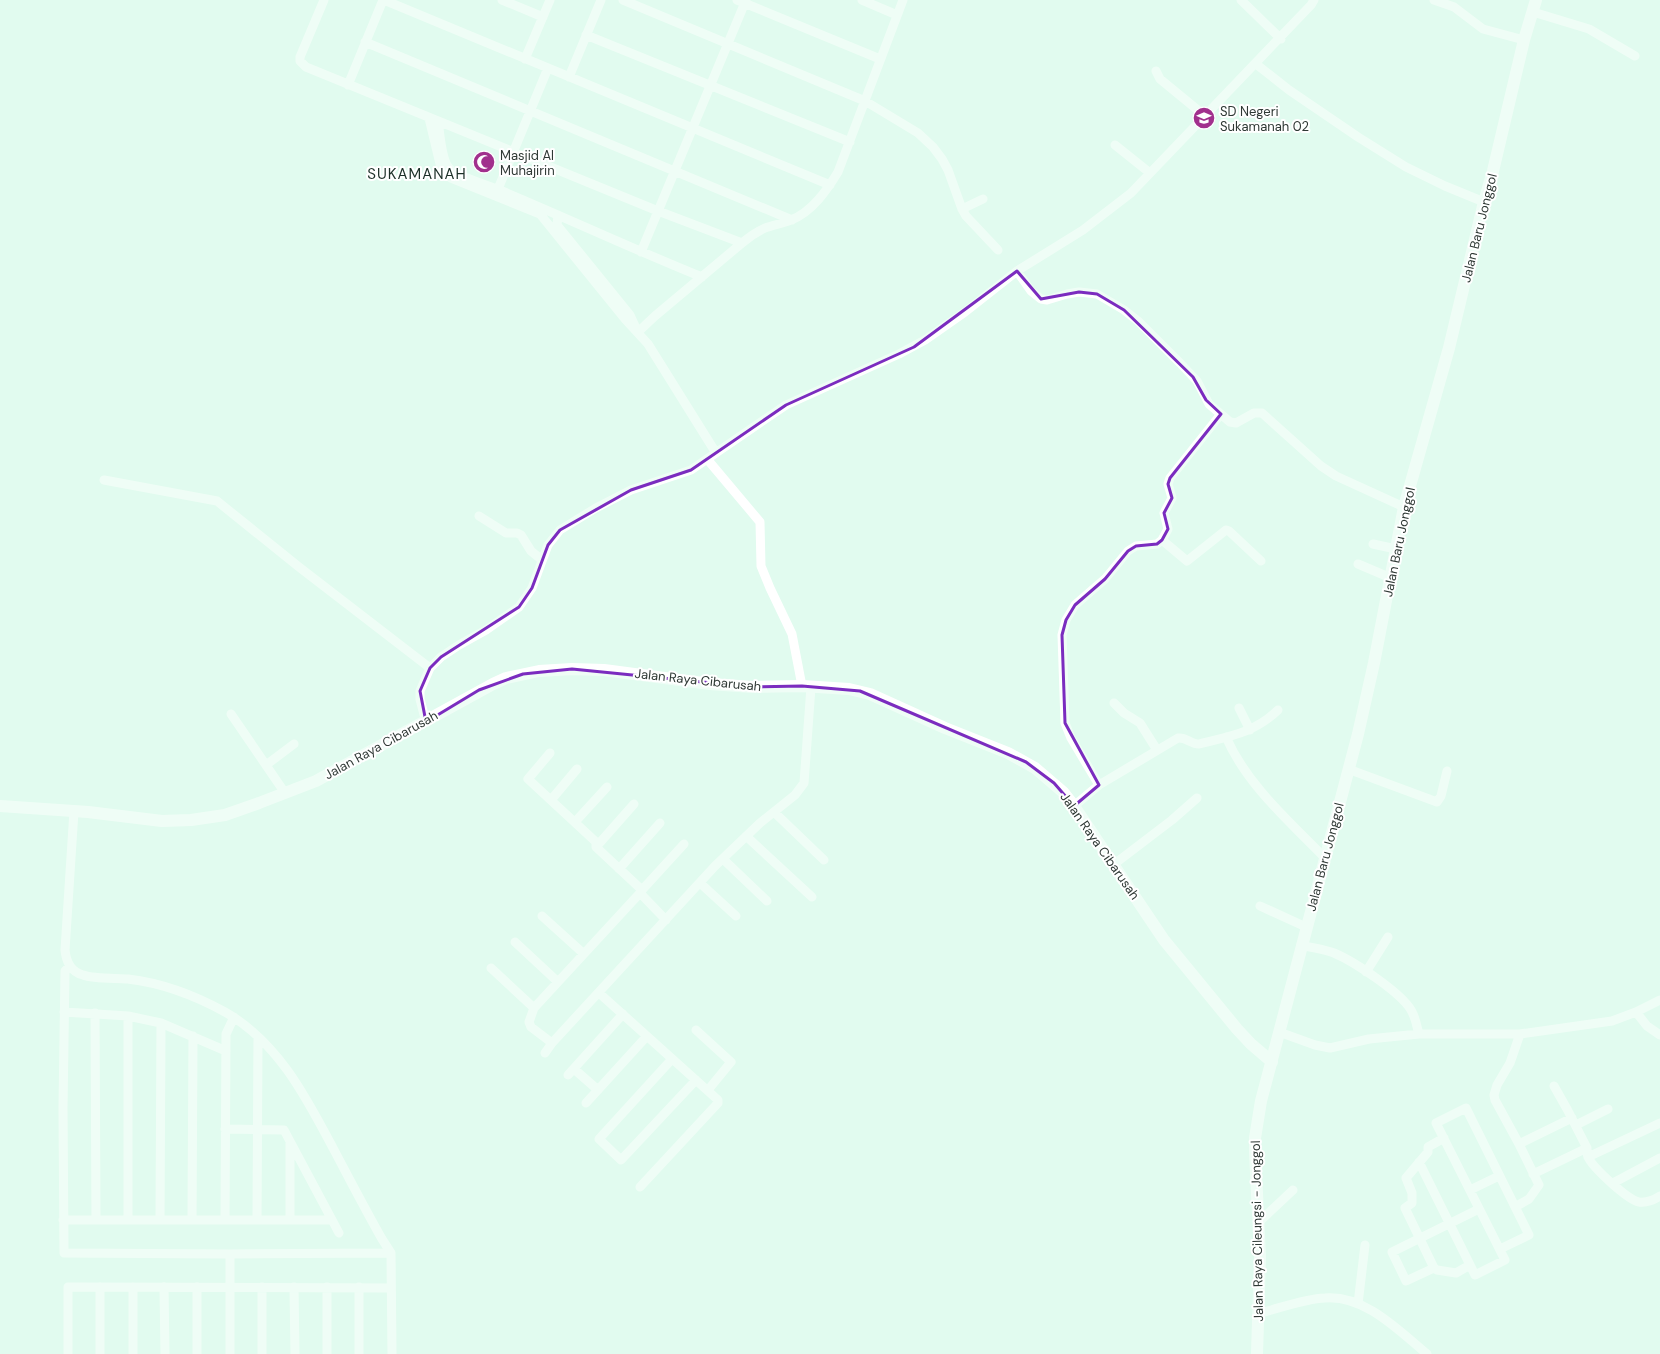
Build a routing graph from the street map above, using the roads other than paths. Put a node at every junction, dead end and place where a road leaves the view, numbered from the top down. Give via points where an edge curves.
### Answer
1 (324, 0) edge
2 (383, 0) edge
3 (502, 0) edge
4 (550, 0) edge
5 (601, 0) edge
6 (623, 0) edge
7 (862, 0) edge
8 (903, 0) edge
9 (1241, 0) edge
10 (1314, 0) edge
11 (1434, 0) edge
12 (1536, 0) edge
13 (743, 1) edge
14 (1533, 12) junction
15 (897, 15) junction
16 (543, 17) junction
17 (586, 35) junction
18 (1281, 39) junction
19 (1524, 40) junction
20 (366, 42) junction
21 (728, 43) junction
22 (1635, 56) dead end
23 (525, 59) junction
24 (880, 59) junction
25 (1256, 64) junction
26 (548, 68) junction
27 (1156, 71) dead end
28 (569, 77) junction
29 (348, 85) junction
30 (710, 86) junction
31 (866, 101) junction
32 (530, 110) junction
33 (1205, 116) junction
34 (429, 118) junction
35 (438, 121) junction
36 (693, 128) junction
37 (850, 142) junction
38 (1115, 145) dead end
39 (513, 152) junction
40 (675, 170) junction
41 (1150, 173) junction
42 (830, 185) junction
43 (498, 189) junction
44 (983, 198) dead end
45 (1484, 202) junction
46 (962, 209) junction
47 (658, 211) junction
48 (558, 215) junction
49 (792, 220) junction
50 (742, 243) junction
51 (998, 250) dead end
52 (641, 252) junction
53 (1017, 271) junction
54 (702, 277) junction
55 (638, 332) junction
56 (1221, 414) junction
57 (716, 453) junction
58 (707, 459) junction
59 (104, 480) dead end
60 (1404, 506) junction
61 (479, 516) dead end
62 (1162, 540) junction
63 (1373, 544) dead end
64 (1396, 549) junction
65 (542, 560) junction
66 (1261, 561) dead end
67 (1358, 564) dead end
68 (1391, 578) junction
69 (430, 668) junction
70 (806, 686) junction
71 (1114, 704) dead end
72 (1239, 708) dead end
73 (1278, 710) dead end
74 (231, 714) dead end
75 (426, 722) junction
76 (1250, 730) junction
77 (1226, 737) junction
78 (294, 744) dead end
79 (1157, 750) junction
80 (550, 753) dead end
81 (266, 765) junction
82 (577, 769) dead end
83 (1348, 769) junction
84 (1447, 771) dead end
85 (1099, 785) junction
86 (607, 787) dead end
87 (285, 793) junction
88 (1197, 798) dead end
89 (551, 800) junction
90 (634, 804) dead end
91 (1, 806) edge
92 (1074, 806) junction
93 (74, 811) junction
94 (774, 812) junction
95 (575, 822) junction
96 (660, 823) dead end
97 (746, 836) junction
98 (684, 844) dead end
99 (596, 847) junction
100 (1325, 858) junction
101 (723, 859) junction
102 (824, 860) dead end
103 (1113, 864) junction
104 (619, 869) junction
105 (700, 882) junction
106 (641, 892) junction
107 (812, 897) dead end
108 (767, 901) dead end
109 (1260, 906) dead end
110 (542, 916) dead end
111 (736, 916) dead end
112 (666, 920) junction
113 (1306, 927) junction
114 (1388, 937) dead end
115 (515, 942) dead end
116 (1301, 945) junction
117 (584, 954) junction
118 (70, 966) junction
119 (491, 968) dead end
120 (1366, 972) junction
121 (558, 982) junction
122 (599, 992) junction
123 (1660, 1000) edge
124 (534, 1008) junction
125 (64, 1012) junction
126 (1636, 1012) junction
127 (95, 1013) junction
128 (623, 1014) junction
129 (128, 1016) junction
130 (234, 1017) junction
131 (161, 1023) junction
132 (696, 1030) dead end
133 (1279, 1032) junction
134 (1419, 1034) junction
135 (1520, 1034) junction
136 (1660, 1035) edge
137 (193, 1036) junction
138 (647, 1036) junction
139 (258, 1037) junction
140 (552, 1043) junction
141 (226, 1052) junction
142 (545, 1053) dead end
143 (672, 1059) junction
144 (1272, 1062) junction
145 (696, 1080) junction
146 (1554, 1086) dead end
147 (598, 1090) junction
148 (708, 1090) junction
149 (586, 1103) dead end
150 (1608, 1109) dead end
151 (1574, 1121) junction
152 (1660, 1123) edge
153 (225, 1129) junction
154 (258, 1129) junction
155 (1444, 1138) junction
156 (290, 1142) junction
157 (1519, 1144) junction
158 (1588, 1152) junction
159 (1660, 1158) edge
160 (1419, 1162) junction
161 (1533, 1174) junction
162 (1499, 1176) junction
163 (1613, 1183) junction
164 (640, 1187) dead end
165 (1294, 1190) dead end
166 (1470, 1190) junction
167 (1660, 1196) edge
168 (1515, 1207) junction
169 (1480, 1209) junction
170 (64, 1220) junction
171 (96, 1220) junction
172 (128, 1220) junction
173 (160, 1220) junction
174 (192, 1220) junction
175 (224, 1220) junction
176 (257, 1220) junction
177 (290, 1220) junction
178 (332, 1220) junction
179 (1259, 1222) junction
180 (1450, 1224) junction
181 (339, 1233) dead end
182 (1420, 1238) junction
183 (1365, 1245) dead end
184 (1500, 1249) junction
185 (391, 1253) junction
186 (230, 1254) junction
187 (1470, 1265) junction
188 (1434, 1268) junction
189 (100, 1287) junction
190 (133, 1287) junction
191 (164, 1287) junction
192 (197, 1287) junction
193 (230, 1287) junction
194 (262, 1287) junction
195 (294, 1287) junction
196 (327, 1287) junction
197 (359, 1287) junction
198 (391, 1288) junction
199 (1358, 1304) junction
200 (1260, 1313) junction
201 (68, 1354) edge
202 (100, 1354) edge
203 (133, 1354) edge
204 (165, 1354) edge
205 (197, 1354) edge
206 (230, 1354) edge
207 (262, 1354) edge
208 (295, 1354) edge
209 (327, 1354) edge
210 (359, 1354) edge
211 (392, 1354) edge
212 (1257, 1354) edge
213 (1427, 1354) edge

1 - 29 street via 300,61 306,68
2 - 20 street
2 - 23 street
3 - 16 street
4 - 16 street
5 - 17 street
6 - 21 street
7 - 15 street
8 - 15 street
9 - 18 street
10 - 18 street
11 - 19 street via 1454,7 1483,29
12 - 14 main road, Jalan Baru Jonggol
13 - 21 street
13 - 24 street
14 - 19 main road, Jalan Baru Jonggol
14 - 22 street via 1589,29
15 - 24 street
16 - 23 street
17 - 28 street
17 - 30 street
18 - 25 street
19 - 45 main road, Jalan Baru Jonggol
20 - 29 street
20 - 32 street
21 - 30 street
21 - 31 street
23 - 26 street
24 - 31 street
25 - 33 street
25 - 45 street via 1289,90 1406,167
26 - 28 street
26 - 32 street
27 - 33 street via 1160,78
28 - 36 street
29 - 34 street
30 - 36 street
30 - 37 street
31 - 37 street
31 - 46 street via 918,133 933,147 948,170
32 - 39 street
32 - 40 street
33 - 41 street
34 - 35 street
34 - 55 street via 444,173 540,214
35 - 39 street
35 - 43 street via 441,143 449,168 453,172
36 - 40 street
36 - 42 street
37 - 42 street
38 - 41 street
39 - 43 street
39 - 47 street
40 - 47 street
40 - 49 street
41 - 53 street via 1105,214
42 - 49 street via 809,208
43 - 48 street
44 - 46 street
45 - 60 main road, Jalan Baru Jonggol via 1445,361
46 - 51 street
47 - 50 street
47 - 52 street
48 - 52 street
48 - 55 street via 557,225 630,315
49 - 50 street via 765,228
50 - 54 street
52 - 54 street
53 - 56 street via 1031,291 1042,299 1079,292 1097,294 1124,310 1160,342 1193,377 1206,400
53 - 57 street via 965,312 914,347 786,405
54 - 55 street
55 - 57 street via 656,356
56 - 60 street via 1234,424 1262,413 1321,466 1349,482
56 - 62 street via 1170,478 1168,484 1172,498 1164,513 1168,529
57 - 58 street
58 - 65 street via 691,470 631,490 567,524 548,545
58 - 70 street via 760,522 761,566 792,634
59 - 69 street via 217,501
60 - 64 main road, Jalan Baru Jonggol
61 - 65 street via 506,533 521,535 531,551
62 - 66 street via 1187,561 1226,530
62 - 85 street via 1157,544 1136,546 1128,551 1105,579 1076,605 1066,620 1062,636 1066,723 1071,738
63 - 64 street
64 - 68 main road, Jalan Baru Jonggol
65 - 69 street via 532,588 519,607 447,653
67 - 68 street
68 - 83 main road, Jalan Baru Jonggol
69 - 75 street via 420,691
70 - 75 main road, Jalan Raya Cibarusah via 752,687 604,670 553,669 506,678
70 - 92 main road, Jalan Raya Cibarusah via 860,691 1008,753 1036,768 1054,783
70 - 94 street via 804,783 795,795
71 - 79 street via 1140,723
72 - 76 street
73 - 76 street via 1268,720
74 - 81 street
75 - 87 main road, Jalan Raya Cibarusah via 316,781
76 - 77 street
77 - 79 street via 1199,744 1193,744 1182,737
77 - 100 street via 1240,765
78 - 81 street
79 - 85 street
80 - 89 street via 528,779
81 - 87 street
82 - 89 street
83 - 84 street via 1437,802
83 - 100 main road, Jalan Baru Jonggol
85 - 92 street
86 - 95 street
87 - 93 main road, Jalan Raya Cibarusah via 237,811 191,820 162,821
88 - 103 street
89 - 95 street
90 - 99 street
91 - 93 main road, Jalan Raya Cibarusah
92 - 103 main road, Jalan Raya Cibarusah
93 - 118 street via 65,950
94 - 97 street
94 - 102 street
95 - 99 street via 596,842
96 - 104 street
97 - 101 street
97 - 107 street
98 - 106 street
99 - 104 street
100 - 113 main road, Jalan Baru Jonggol
101 - 105 street
101 - 108 street
103 - 144 main road, Jalan Raya Cibarusah via 1164,940 1251,1044
104 - 106 street
105 - 111 street
105 - 112 street
106 - 112 street
106 - 117 street
109 - 113 street
110 - 117 street
112 - 122 street
113 - 116 main road, Jalan Baru Jonggol
114 - 120 street
115 - 121 street
116 - 120 street via 1335,954
116 - 133 main road, Jalan Baru Jonggol
117 - 121 street
118 - 125 street via 65,971
118 - 130 street via 83,976 130,979 167,988 200,1000
119 - 124 street
120 - 134 street via 1405,1002 1413,1013
121 - 124 street
122 - 128 street
122 - 140 street
123 - 126 street
124 - 140 street via 529,1022 531,1027
125 - 127 street
125 - 170 street
126 - 135 street via 1594,1025
126 - 136 street via 1647,1026
127 - 129 street
127 - 171 street
128 - 138 street
128 - 147 street via 571,1072
129 - 131 street
129 - 172 street
130 - 139 street
130 - 141 street via 226,1034
131 - 137 street
131 - 173 street
132 - 148 street via 731,1062
133 - 134 street via 1315,1046 1330,1048 1369,1039
133 - 144 main road, Jalan Baru Jonggol
134 - 135 street
135 - 157 street via 1512,1058 1494,1095
137 - 141 street
137 - 174 street
138 - 143 street
138 - 147 street
139 - 154 street
139 - 185 street via 296,1081
140 - 142 street
141 - 153 street
143 - 145 street
143 - 145 street via 599,1139 621,1160
144 - 179 main road, Jalan Raya Cileungsi - Jonggol via 1261,1101 1255,1138
145 - 148 street
146 - 151 street
147 - 149 street
148 - 164 street via 718,1103
150 - 151 street
151 - 157 street
151 - 158 street
152 - 158 street
153 - 154 street
153 - 175 street
154 - 156 street via 284,1130
154 - 176 street
155 - 160 street via 1428,1147 1428,1152
155 - 162 street via 1436,1123 1466,1108
155 - 166 street
156 - 177 street
156 - 178 street
157 - 161 street
158 - 161 street
158 - 163 street via 1597,1168
159 - 163 street
160 - 180 street
160 - 182 street via 1406,1178 1412,1193 1412,1203 1405,1208
161 - 168 street via 1538,1185 1529,1199
162 - 166 street
162 - 168 street
163 - 167 street via 1637,1201 1647,1202
165 - 179 street
166 - 169 street
168 - 184 street via 1529,1235
169 - 180 street
169 - 184 street
170 - 171 street
170 - 186 street via 64,1253
171 - 172 street
172 - 173 street
173 - 174 street
174 - 175 street
175 - 176 street
176 - 177 street
177 - 178 street
178 - 181 street
179 - 200 main road, Jalan Raya Cileungsi - Jonggol
180 - 182 street
180 - 187 street
182 - 188 street
182 - 188 street via 1392,1252 1406,1281
183 - 199 street
184 - 187 street via 1505,1260 1475,1275
185 - 186 street
185 - 198 street
186 - 193 street
187 - 188 street via 1456,1273
189 - 190 street
189 - 201 street via 68,1287
189 - 202 street
190 - 191 street
190 - 203 street
191 - 192 street
191 - 204 street
192 - 193 street
192 - 205 street
193 - 194 street
193 - 206 street
194 - 195 street
194 - 207 street
195 - 196 street
195 - 208 street
196 - 197 street
196 - 209 street
197 - 198 street
197 - 210 street
198 - 211 street
199 - 200 street via 1348,1300 1325,1298
199 - 213 street via 1389,1323
200 - 212 main road, Jalan Raya Cileungsi - Jonggol

